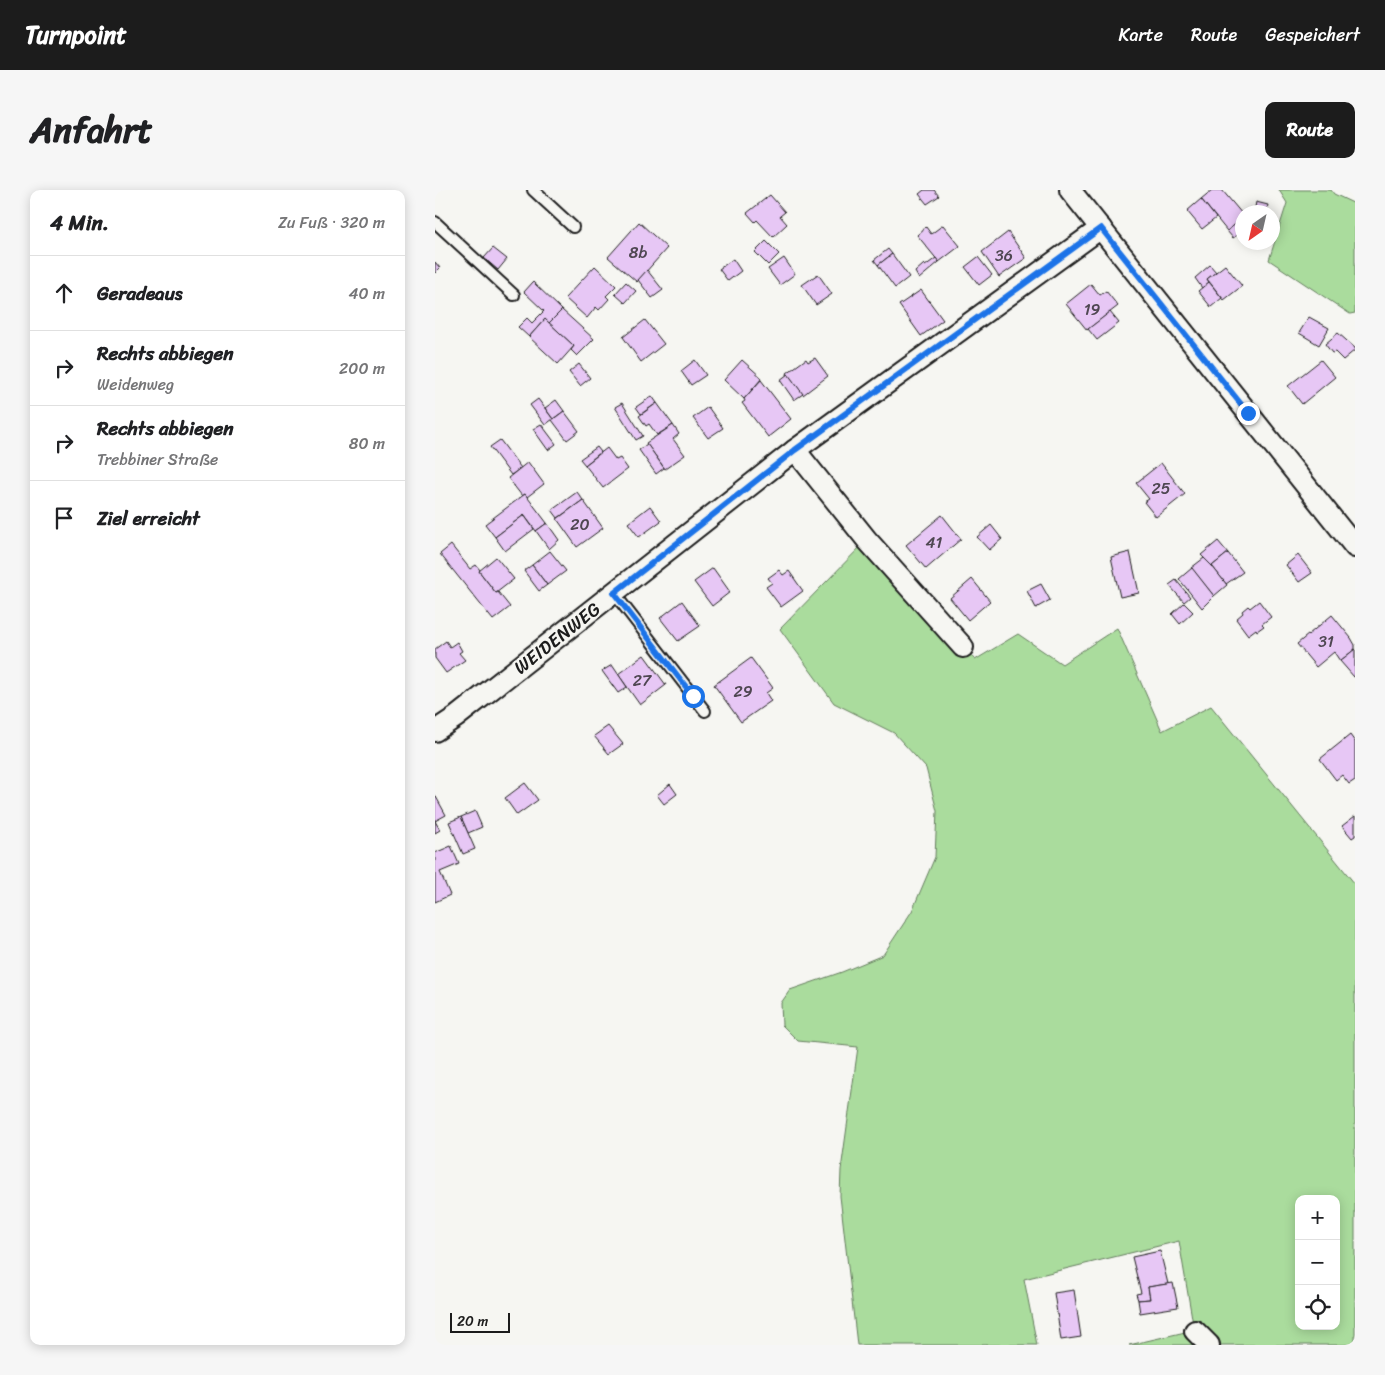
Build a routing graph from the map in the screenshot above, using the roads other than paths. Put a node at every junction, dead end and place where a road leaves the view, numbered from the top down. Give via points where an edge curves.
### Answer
1 (533, 190) edge
2 (1071, 190) edge
3 (435, 222) edge
4 (573, 227) dead end
5 (1101, 228) junction
6 (514, 295) dead end
7 (795, 450) junction
8 (1355, 547) edge
9 (614, 593) junction
10 (963, 647) dead end
11 (705, 711) dead end
12 (435, 731) edge

1 - 4 lane
2 - 5 street
3 - 6 lane
5 - 7 street, WEIDENWEG
5 - 8 street
7 - 9 street, WEIDENWEG
7 - 10 street via 867,540
9 - 11 lane
9 - 12 street, WEIDENWEG

